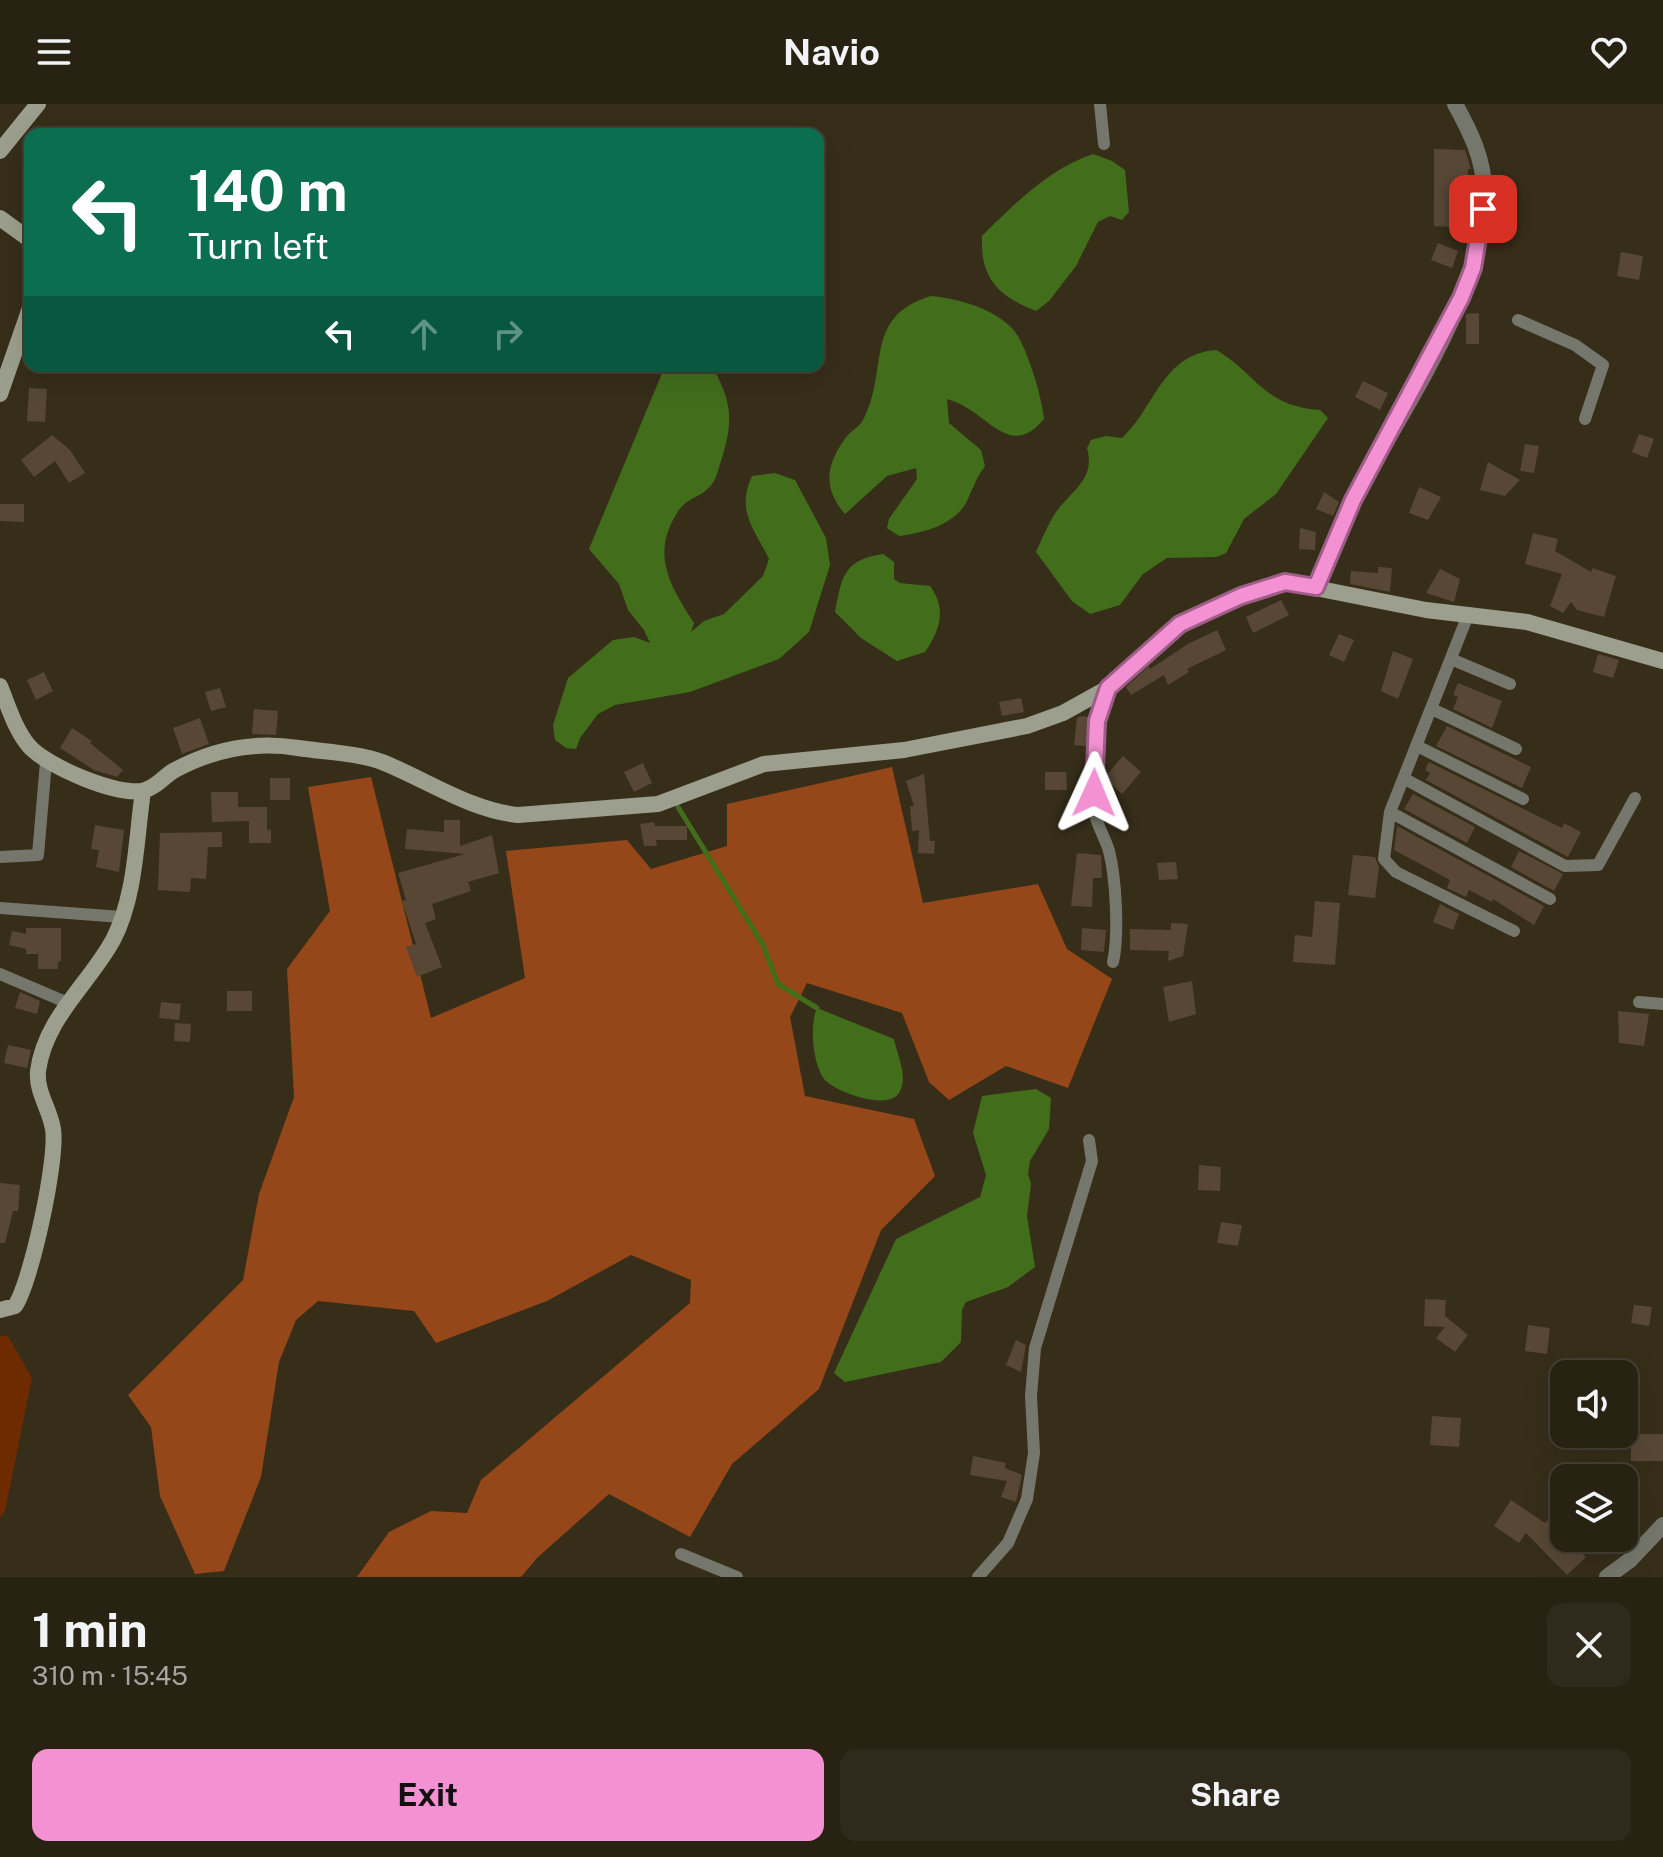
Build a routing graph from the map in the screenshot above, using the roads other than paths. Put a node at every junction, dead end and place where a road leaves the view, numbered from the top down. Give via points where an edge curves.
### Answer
1 (38, 104) edge
2 (1100, 104) edge
3 (1455, 104) edge
4 (1104, 144) dead end
5 (0, 151) edge
6 (0, 218) edge
7 (24, 235) edge
8 (1518, 320) dead end
9 (24, 325) edge
10 (0, 394) edge
11 (1585, 419) dead end
12 (1316, 587) junction
13 (1468, 615) junction
14 (1451, 659) junction
15 (1663, 661) edge
16 (1510, 684) dead end
17 (0, 686) edge
18 (1108, 688) junction
19 (1432, 709) junction
20 (1417, 746) junction
21 (1516, 749) dead end
22 (46, 762) junction
23 (1405, 779) junction
24 (143, 791) junction
25 (1635, 798) dead end
26 (1523, 799) dead end
27 (1390, 812) junction
28 (0, 857) edge
29 (1550, 899) dead end
30 (0, 908) edge
31 (122, 917) junction
32 (1514, 931) dead end
33 (1113, 962) dead end
34 (0, 974) edge
35 (1639, 1002) dead end
36 (68, 1003) junction
37 (1663, 1004) edge
38 (1089, 1140) dead end
39 (0, 1310) edge
40 (1663, 1525) edge
41 (681, 1554) dead end
42 (737, 1577) edge
43 (978, 1577) edge
44 (1607, 1577) edge

1 - 5 main road
2 - 4 street
3 - 12 street via 1472,136 1484,189 1473,268 1353,500
6 - 7 main road
8 - 11 street via 1575,345 1603,365
9 - 10 main road
12 - 13 main road
12 - 18 main road via 1285,582 1180,624
13 - 14 street
13 - 15 main road via 1527,622
14 - 16 street
14 - 19 street
17 - 22 main road via 22,737
18 - 24 main road via 1027,726 904,750 764,764 658,804 498,813 378,761 289,747 234,747 201,756
18 - 33 street via 1097,721 1093,772 1095,813 1110,853 1118,941
19 - 20 street
19 - 21 street
20 - 23 street
20 - 26 street
22 - 24 main road via 128,791
22 - 28 street via 38,855
23 - 25 street via 1565,866 1598,865
23 - 27 street
24 - 31 main road
27 - 29 street
27 - 32 street via 1384,859 1396,872
30 - 31 street
31 - 36 main road via 106,951
34 - 36 street
35 - 37 street
36 - 39 main road via 38,1072 54,1133 32,1263 22,1296 15,1306
38 - 43 street via 1092,1161 1035,1348 1030,1488 1008,1543
40 - 44 street
41 - 42 street

